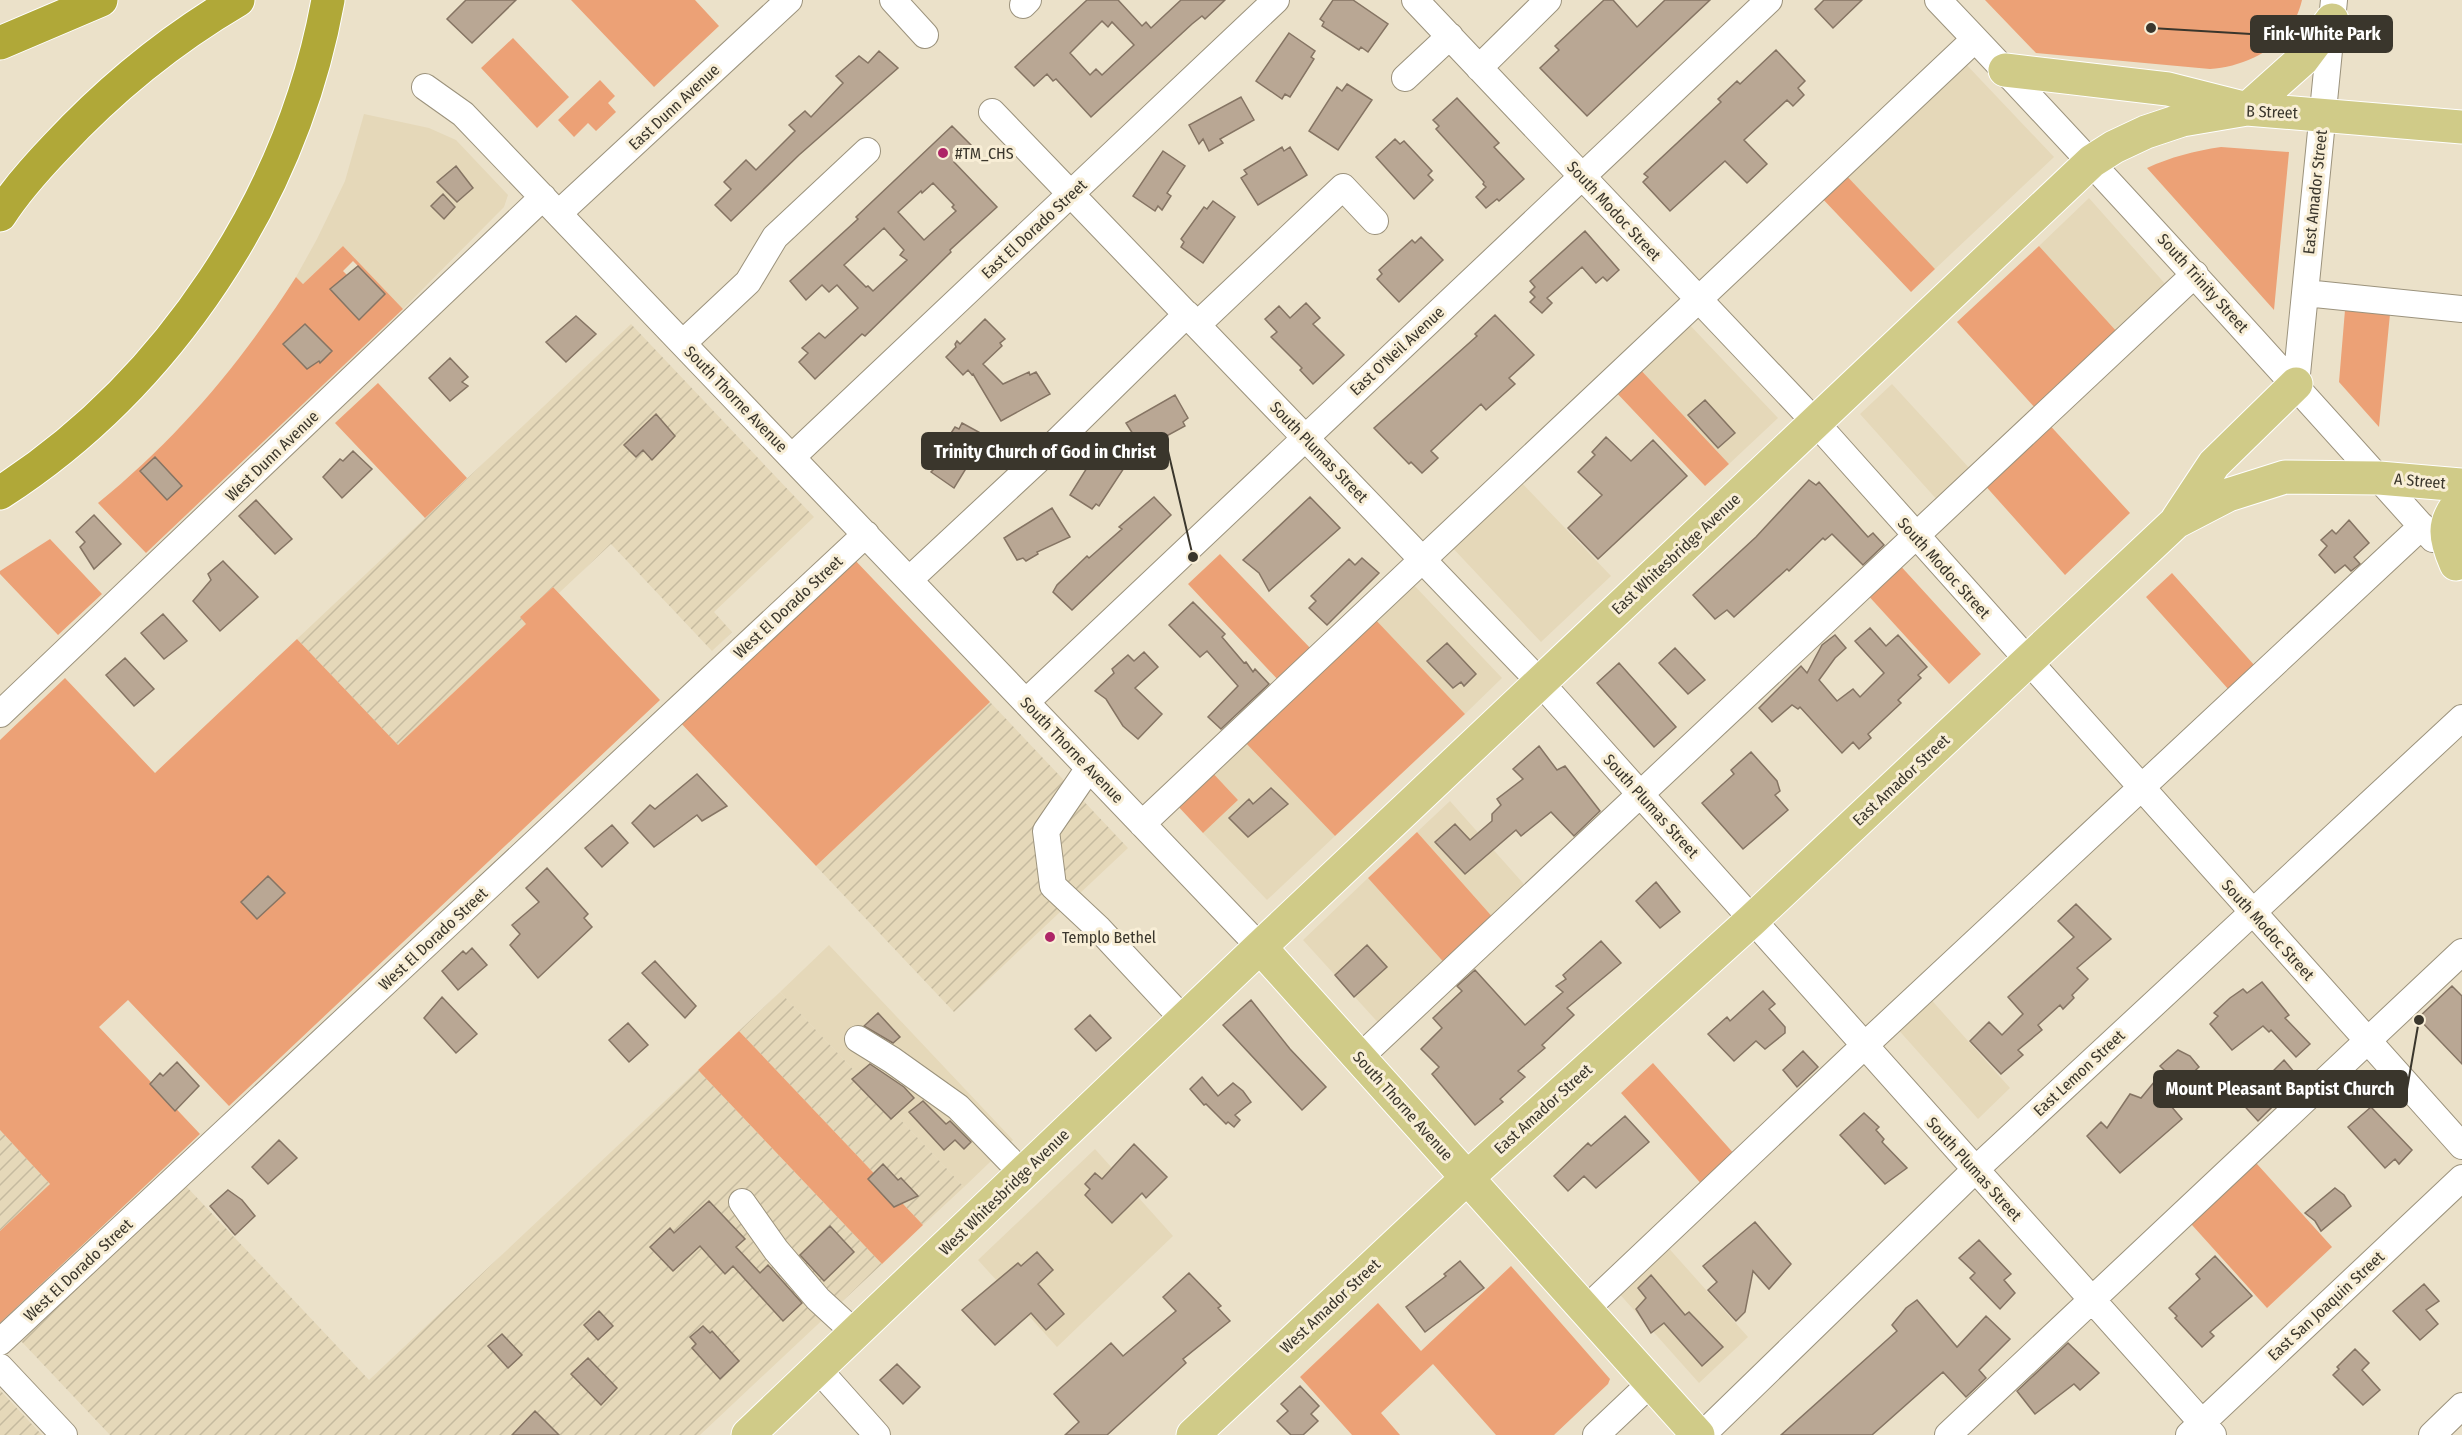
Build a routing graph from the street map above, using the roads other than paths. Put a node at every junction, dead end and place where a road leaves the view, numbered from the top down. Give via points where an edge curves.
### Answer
1 (86, 0) edge
2 (101, 0) edge
3 (238, 0) edge
4 (327, 0) edge
5 (789, 0) edge
6 (893, 0) edge
7 (1276, 0) edge
8 (1415, 0) edge
9 (1548, 0) edge
10 (1769, 0) edge
11 (1938, 0) edge
12 (2333, 10) edge
13 (0, 32) edge
14 (925, 35) dead end
15 (1450, 36) junction
16 (1976, 39) junction
17 (0, 43) edge
18 (1479, 68) junction
19 (2006, 70) junction
20 (1405, 78) dead end
21 (424, 87) dead end
22 (2247, 109) junction
23 (992, 112) dead end
24 (2323, 114) junction
25 (2462, 128) edge
26 (867, 151) dead end
27 (2092, 161) junction
28 (1582, 177) junction
29 (1071, 194) junction
30 (551, 205) junction
31 (0, 215) edge
32 (1375, 221) dead end
33 (2195, 274) junction
34 (2305, 293) junction
35 (1699, 301) junction
36 (2462, 309) edge
37 (1192, 320) junction
38 (683, 343) junction
39 (2296, 384) junction
40 (1816, 423) junction
41 (1305, 438) junction
42 (792, 457) junction
43 (2379, 478) junction
44 (2462, 485) edge
45 (0, 493) edge
46 (2462, 500) edge
47 (2176, 522) junction
48 (2422, 526) junction
49 (866, 534) junction
50 (1915, 536) junction
51 (1422, 559) junction
52 (2459, 568) edge
53 (909, 580) junction
54 (2028, 662) junction
55 (1540, 682) junction
56 (1026, 702) junction
57 (0, 714) edge
58 (2462, 718) edge
59 (1089, 768) junction
60 (2141, 789) junction
61 (1639, 794) junction
62 (1142, 824) junction
63 (2252, 912) junction
64 (1752, 920) junction
65 (1260, 947) junction
66 (2462, 952) edge
67 (1184, 1020) junction
68 (858, 1039) dead end
69 (2368, 1041) junction
70 (1864, 1046) junction
71 (1359, 1058) junction
72 (2462, 1146) edge
73 (1975, 1170) junction
74 (1023, 1174) junction
75 (1467, 1178) junction
76 (2462, 1178) edge
77 (742, 1202) dead end
78 (2092, 1300) junction
79 (1585, 1310) junction
80 (855, 1333) junction
81 (0, 1342) edge
82 (0, 1367) edge
83 (818, 1370) junction
84 (1651, 1383) junction
85 (2462, 1406) edge
86 (2202, 1431) edge
87 (64, 1435) edge
88 (748, 1435) edge
89 (877, 1435) edge
90 (1193, 1435) edge
91 (1596, 1435) edge
92 (1700, 1435) edge
93 (1948, 1435) edge
94 (2432, 1435) edge

1 - 13 highway
2 - 17 highway
3 - 31 highway via 125,79 83,117
4 - 45 highway via 315,58 292,129 267,189 211,284 164,345 85,429
5 - 30 street, East Dunn Avenue
6 - 14 street
7 - 29 street, East El Dorado Street
8 - 15 street, South Modoc Street
9 - 18 street
10 - 28 street, East O'Neil Avenue
11 - 16 street, South Trinity Street
12 - 22 main road via 2301,60
12 - 24 street, East Amador Street
15 - 18 street, South Modoc Street
15 - 20 street
16 - 19 street, South Trinity Street
16 - 35 street
18 - 28 street, South Modoc Street
19 - 22 main road via 2168,89
19 - 27 street, South Trinity Street
21 - 30 street, South Thorne Avenue via 463,114
22 - 24 main road, B Street
22 - 27 main road, B Street via 2182,120 2146,132
23 - 29 street, South Plumas Street
24 - 25 main road, B Street
24 - 34 street, East Amador Street
26 - 38 street via 775,237 748,282
27 - 33 street, South Trinity Street
27 - 40 main road, East Whitesbridge Avenue
28 - 35 street, South Modoc Street
28 - 41 street, East O'Neil Avenue
29 - 37 street, South Plumas Street
29 - 42 street, East El Dorado Street
30 - 38 street, South Thorne Avenue
30 - 57 street, West Dunn Avenue
32 - 37 street via 1343,187
33 - 39 street, South Trinity Street
33 - 50 street
34 - 36 street
34 - 39 street, East Amador Street
35 - 40 street, South Modoc Street
35 - 51 street
37 - 41 street, South Plumas Street
37 - 53 street
38 - 42 street, South Thorne Avenue
39 - 43 street, South Trinity Street
39 - 47 main road via 2214,464
40 - 50 street, South Modoc Street
40 - 55 main road, East Whitesbridge Avenue
41 - 51 street, South Plumas Street
41 - 56 street, East O'Neil Avenue
42 - 49 street, South Thorne Avenue
43 - 44 main road, A Street
43 - 47 main road, East Amador Street via 2285,477 2228,495
43 - 48 street, South Trinity Street
46 - 52 main road via 2451,515 2446,534
47 - 54 main road, East Amador Street
48 - 52 street, South Trinity Street
48 - 60 street
49 - 53 street, South Thorne Avenue
49 - 81 street, West El Dorado Street
50 - 54 street, South Modoc Street
50 - 61 street
51 - 55 street, South Plumas Street
51 - 62 street
53 - 56 street, South Thorne Avenue
54 - 60 street, South Modoc Street
54 - 64 main road, East Amador Street
55 - 61 street, South Plumas Street
55 - 65 main road, East Whitesbridge Avenue
56 - 59 street, South Thorne Avenue
58 - 63 street, East Lemon Street
59 - 62 street, South Thorne Avenue
59 - 67 street via 1046,831 1053,886
60 - 63 street, South Modoc Street
60 - 70 street
61 - 64 street, South Plumas Street
61 - 71 street
62 - 65 street, South Thorne Avenue
63 - 69 street, South Modoc Street
63 - 73 street, East Lemon Street
64 - 70 street, South Plumas Street
64 - 75 main road, East Amador Street
65 - 67 main road, West Whitesbridge Avenue
65 - 71 main road, South Thorne Avenue
66 - 69 street
67 - 74 main road, West Whitesbridge Avenue
68 - 74 street via 958,1107
69 - 72 street, South Modoc Street
69 - 78 street
70 - 73 street, South Plumas Street
70 - 79 street
71 - 75 main road, South Thorne Avenue
73 - 78 street, South Plumas Street
73 - 92 street, East Lemon Street
74 - 80 main road, West Whitesbridge Avenue
75 - 79 main road, South Thorne Avenue
75 - 90 main road, West Amador Street
76 - 86 street, East San Joaquin Street
77 - 80 street via 818,1299
78 - 86 street, South Plumas Street
78 - 93 street
79 - 84 main road, South Thorne Avenue
80 - 83 main road, West Whitesbridge Avenue
82 - 87 street
83 - 88 main road, West Whitesbridge Avenue
83 - 89 street
84 - 91 street
84 - 92 main road, South Thorne Avenue
85 - 94 street

